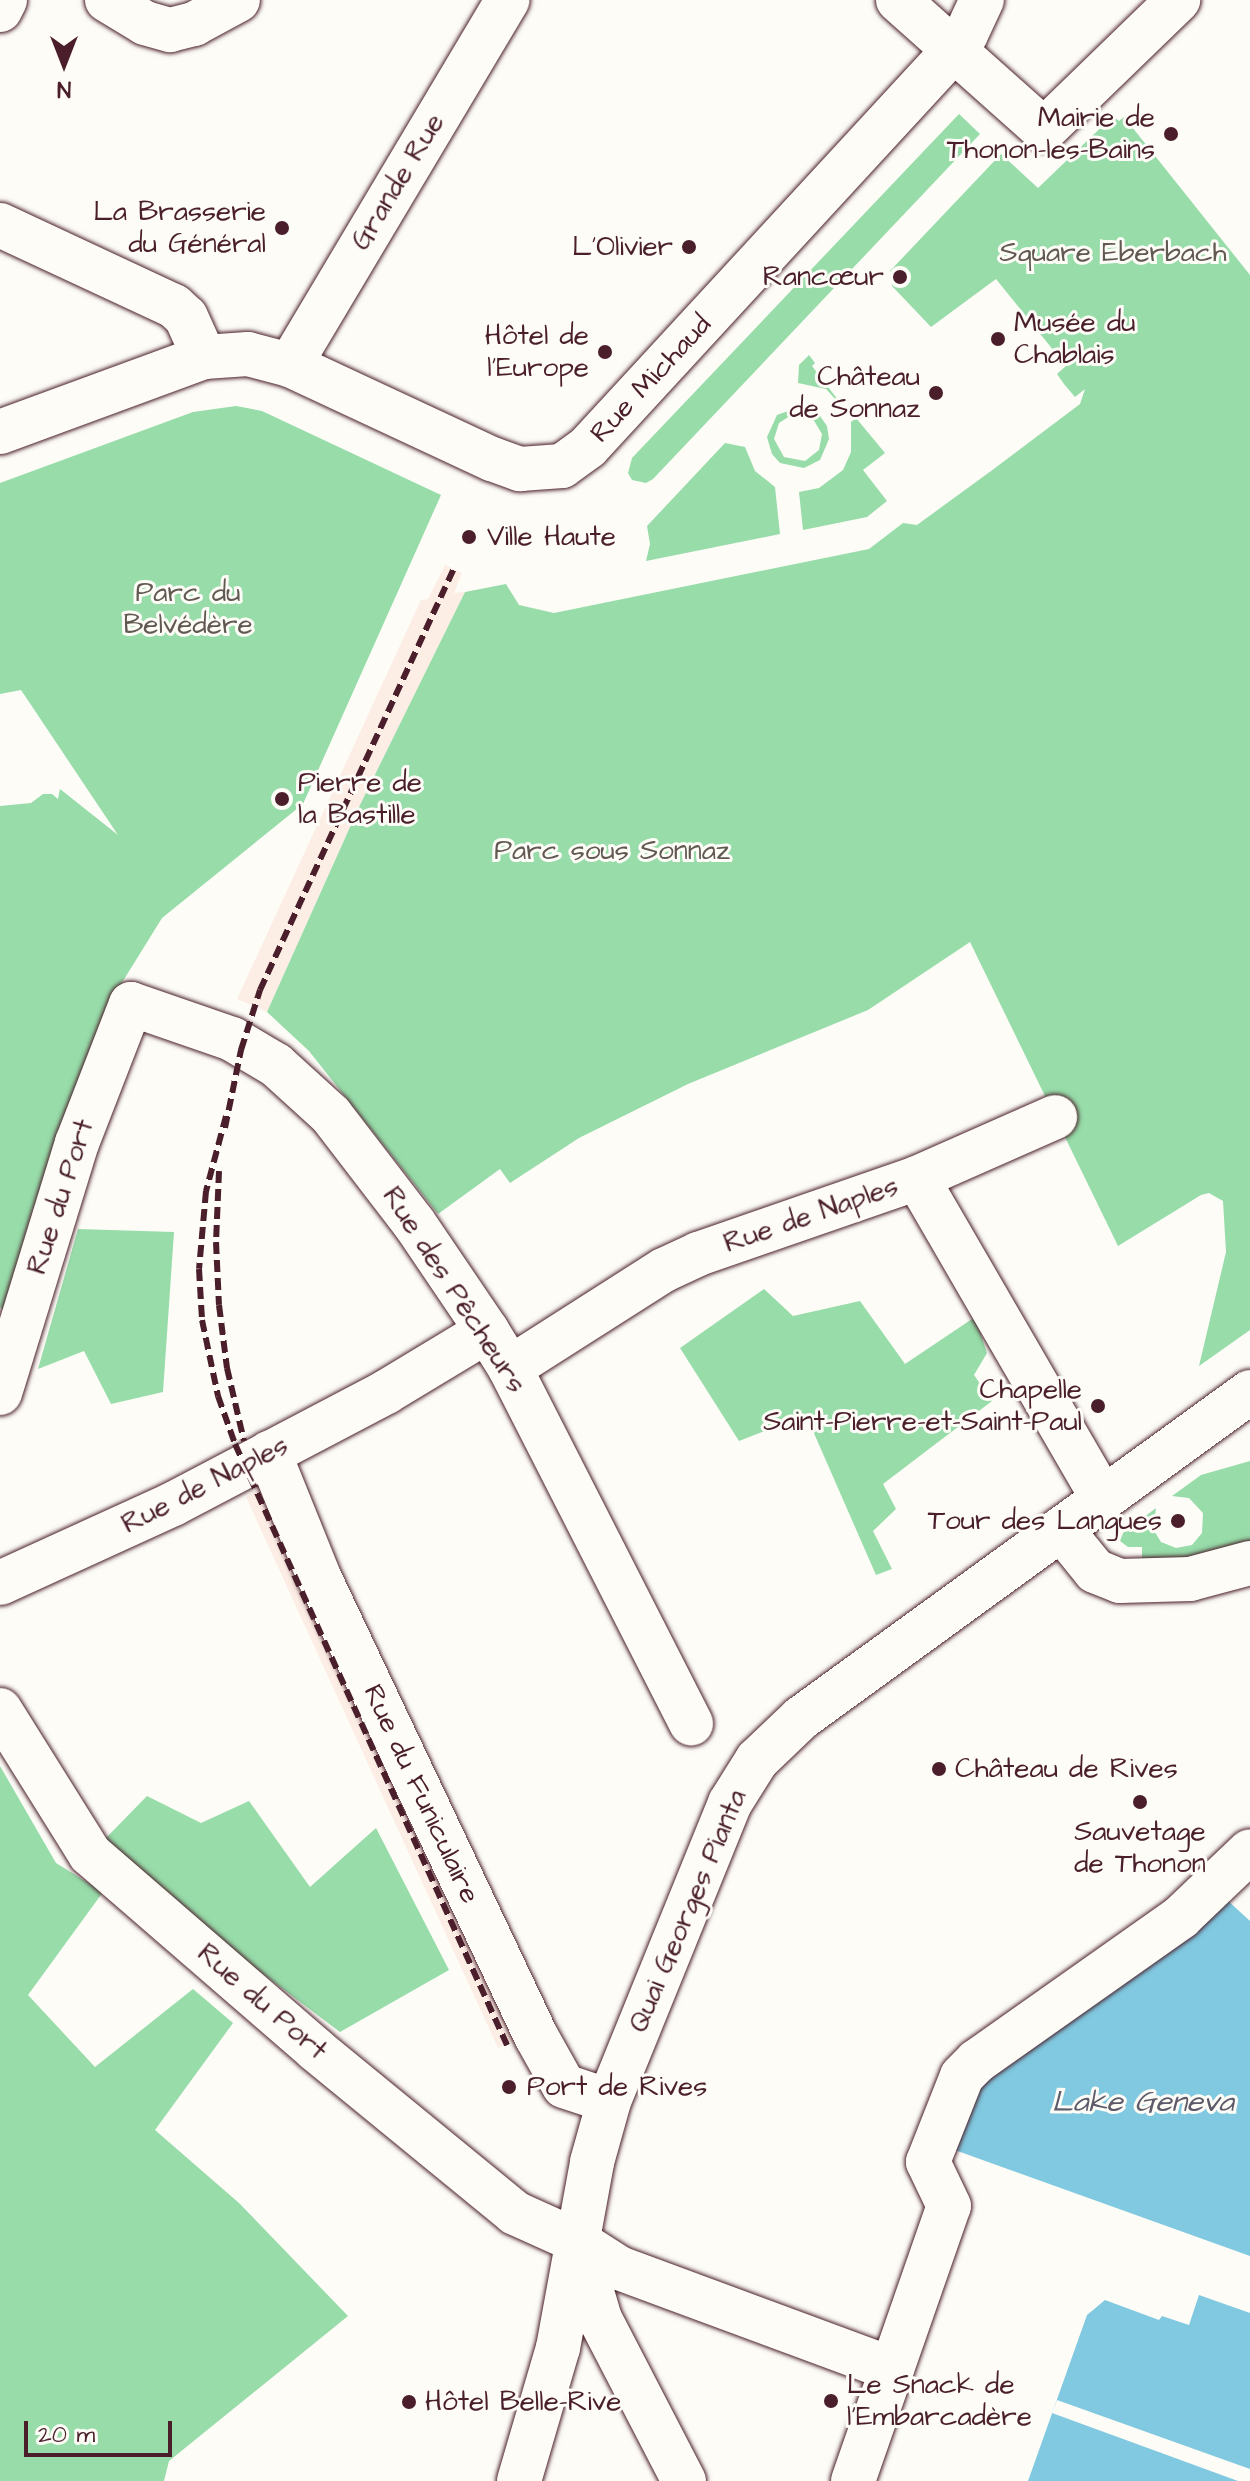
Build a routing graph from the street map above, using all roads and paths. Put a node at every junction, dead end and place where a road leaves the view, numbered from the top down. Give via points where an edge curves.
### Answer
1 (5, 0) edge
2 (107, 0) edge
3 (238, 0) edge
4 (508, 0) edge
5 (898, 0) edge
6 (982, 0) edge
7 (1178, 0) edge
8 (0, 10) edge
9 (945, 60) junction
10 (6, 233) edge
11 (204, 357) junction
12 (290, 365) junction
13 (0, 432) edge
14 (131, 1004) joint
15 (1055, 1117) dead end
16 (917, 1178) junction
17 (487, 1331) junction
18 (510, 1368) junction
19 (1250, 1392) edge
20 (0, 1393) edge
21 (269, 1453) junction
22 (1103, 1499) junction
23 (1061, 1529) junction
24 (1250, 1563) edge
25 (0, 1583) edge
26 (0, 1710) edge
27 (691, 1724) dead end
28 (1250, 1851) edge
29 (609, 2101) junction
30 (577, 2241) junction
31 (892, 2369) junction
32 (519, 2481) edge
33 (684, 2481) edge
34 (853, 2481) edge

1 - 8 street
2 - 3 street via 145,23 170,30 194,24
4 - 12 street, Grande Rue
5 - 9 street
6 - 9 street, Rue Michaud via 966,34
7 - 9 street via 1044,130
9 - 12 street, Rue Michaud via 588,447 562,466 520,469 492,459
10 - 11 street via 174,306 186,317
11 - 12 street, Rue Michaud via 248,354
11 - 13 street, Rue Michaud
14 - 17 street, Rue des Pêcheurs via 232,1039 287,1075 340,1127
14 - 20 street, Rue du Port via 77,1143
15 - 16 street
16 - 18 street, Rue de Naples via 664,1270
16 - 22 street, Rue de Naples
17 - 18 street, Rue des Pêcheurs
17 - 21 street, Rue de Naples
18 - 27 street, Rue des Pêcheurs
19 - 22 street, Quai Georges Pianta
21 - 25 street, Rue de Naples via 144,1518
21 - 29 street, Rue du Funiculaire via 319,1577 536,2036 564,2086
22 - 23 street, Quai Georges Pianta
23 - 24 street via 1095,1571 1120,1581 1190,1579
23 - 29 street, Quai Georges Pianta via 801,1718 757,1760 730,1803
26 - 30 street, Rue du Port via 90,1854 515,2213
28 - 31 street via 1201,1901 962,2076 928,2162 949,2206
29 - 30 street, Quai Georges Pianta
30 - 31 street, Rue du Port via 619,2268
30 - 32 street, Quai Georges Pianta via 558,2348
30 - 33 street via 600,2319
31 - 34 street

